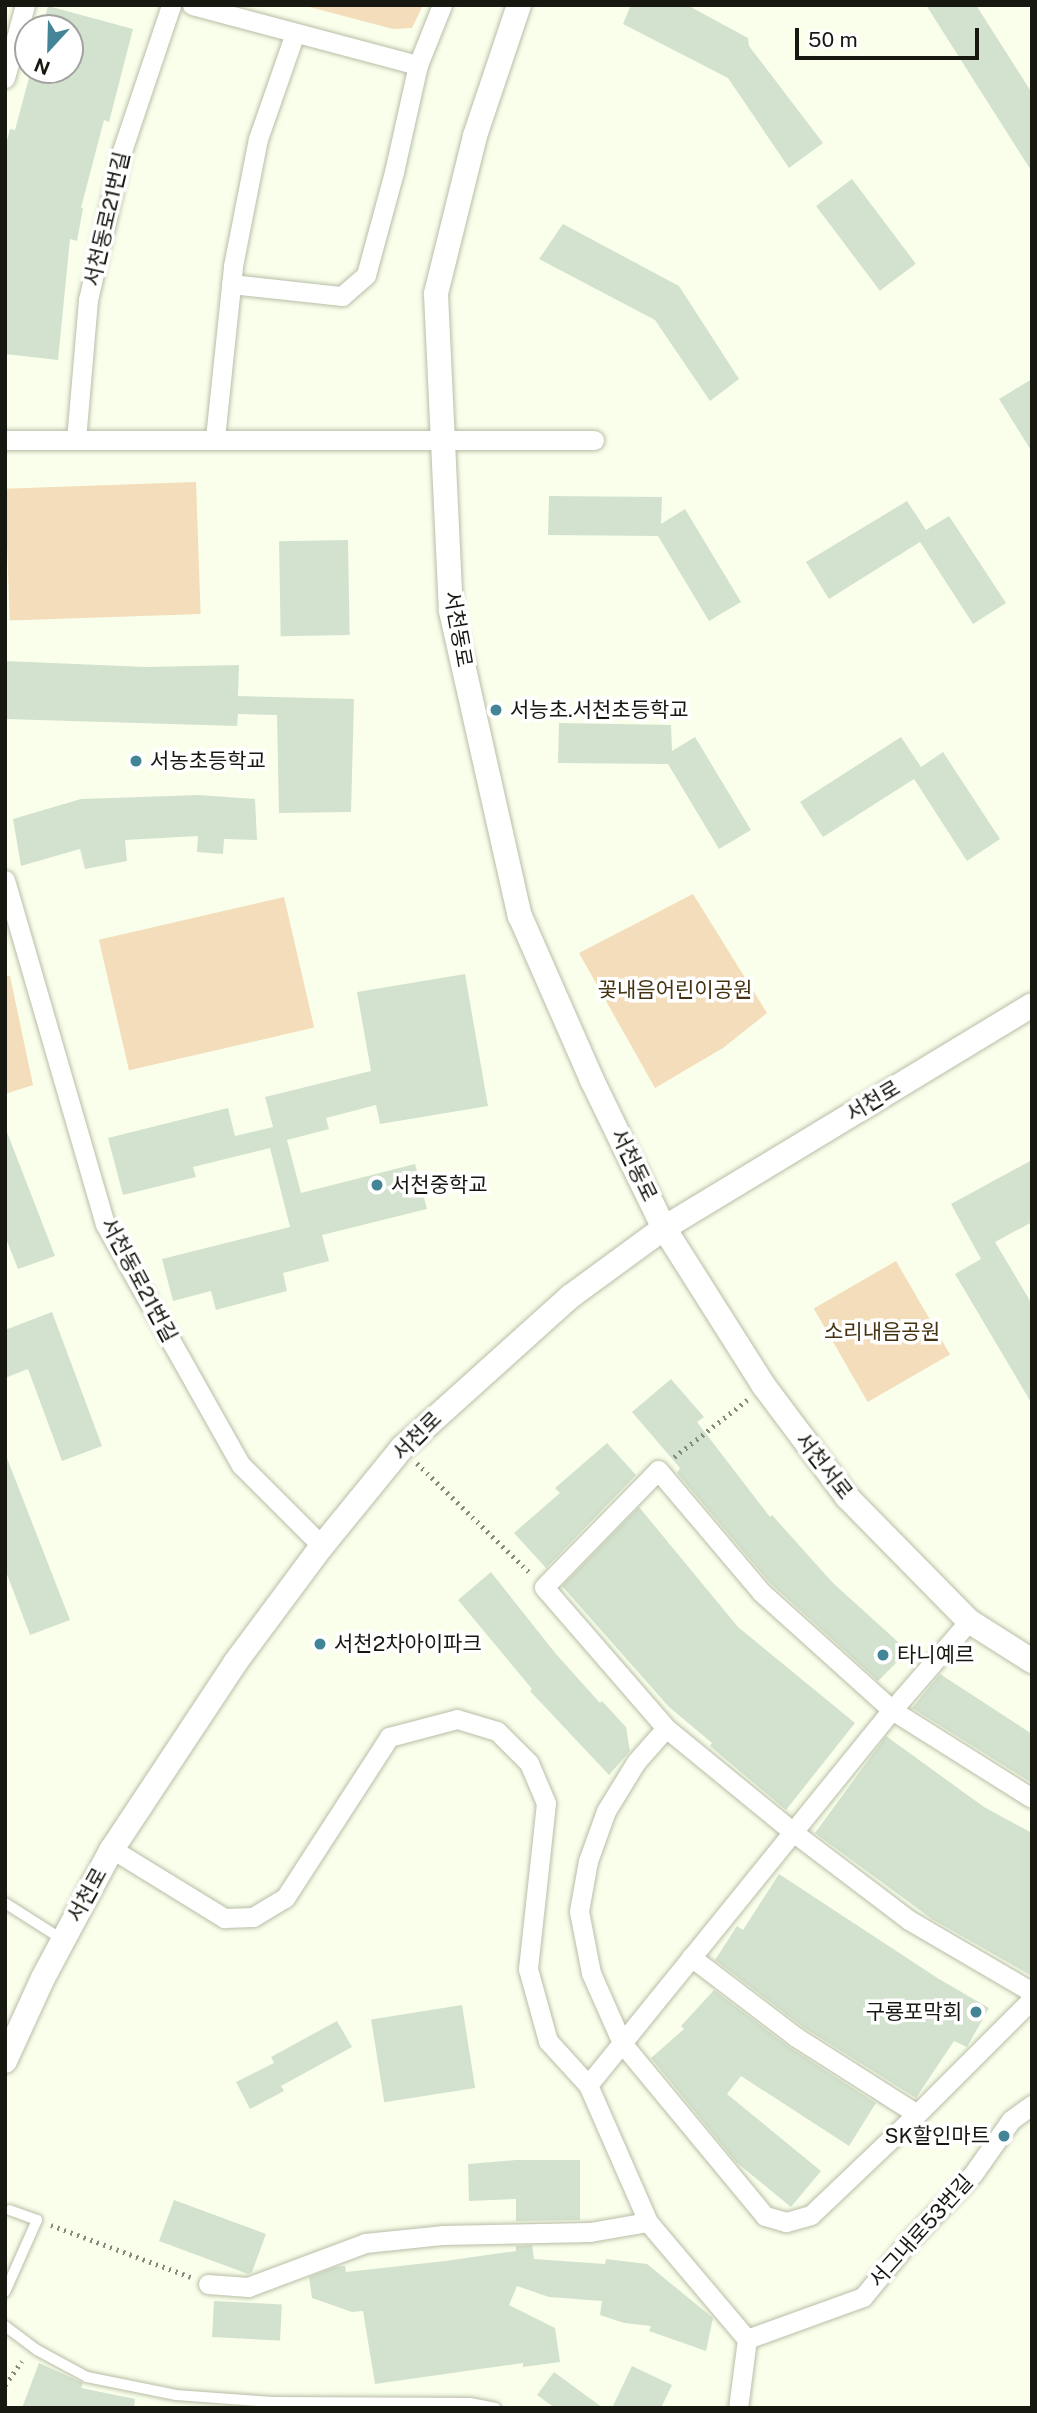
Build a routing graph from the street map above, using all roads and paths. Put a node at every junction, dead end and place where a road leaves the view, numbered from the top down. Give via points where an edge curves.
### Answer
1 (25, 5) edge
2 (171, 5) edge
3 (192, 5) edge
4 (442, 5) edge
5 (519, 5) edge
6 (295, 33) junction
7 (418, 65) junction
8 (5, 78) edge
9 (231, 285) junction
10 (215, 438) junction
11 (442, 439) junction
12 (5, 440) edge
13 (76, 440) junction
14 (594, 440) dead end
15 (5, 880) edge
16 (12, 936) edge
17 (1032, 1005) edge
18 (664, 1228) junction
19 (764, 1386) junction
20 (402, 1448) junction
21 (658, 1470) junction
22 (322, 1546) junction
23 (544, 1587) junction
24 (969, 1621) junction
25 (1032, 1661) edge
26 (892, 1710) junction
27 (666, 1728) junction
28 (1032, 1798) edge
29 (793, 1832) junction
30 (112, 1849) junction
31 (5, 1903) edge
32 (63, 1940) junction
33 (691, 1957) junction
34 (1032, 1992) edge
35 (1032, 1999) edge
36 (622, 2043) junction
37 (5, 2061) edge
38 (588, 2085) junction
39 (1032, 2105) edge
40 (917, 2114) junction
41 (10, 2210) dead end
42 (37, 2220) junction
43 (648, 2222) junction
44 (208, 2284) joint
45 (5, 2292) edge
46 (5, 2326) edge
47 (747, 2339) junction
48 (496, 2408) edge
49 (738, 2408) edge

1 - 8 street
2 - 13 street, 서천동로21번길 via 122,151 88,300
3 - 6 street
4 - 7 street
5 - 11 street, 서천동로 via 475,136 436,294
6 - 7 street
6 - 9 street via 258,139
7 - 9 street via 366,275 342,296
9 - 10 street
10 - 11 street
10 - 13 street
11 - 14 street
11 - 18 street, 서천동로 via 451,611 520,915 592,1080
12 - 13 street
15 - 16 street, 서천동로21번길
16 - 22 street, 서천동로21번길 via 105,1224 241,1465
17 - 18 street, 서천로
18 - 19 street, 서천서로
18 - 20 street, 서천로 via 571,1296
19 - 21 path
19 - 24 street, 서천서로 via 847,1497
20 - 22 street, 서천로
20 - 23 path
21 - 23 street
21 - 26 street via 761,1592
22 - 30 street, 서천로 via 236,1663
23 - 27 street
24 - 25 street, 서천서로
24 - 26 street
26 - 28 street
26 - 29 street
27 - 29 street
27 - 36 street via 636,1762 606,1811 588,1861 579,1911 591,1973
29 - 33 street
29 - 34 street via 909,1920
30 - 32 street, 서천로
30 - 38 street via 224,1918 253,1917 285,1898 389,1738 457,1719 498,1731 530,1763 546,1803 528,1969 548,2040
31 - 32 lane
32 - 37 street, 서천로
33 - 36 street
33 - 40 street via 796,2037
35 - 40 street
36 - 38 street
36 - 40 street via 765,2216 786,2222 811,2216
38 - 43 street
39 - 47 street, 서그내로53번길 via 1011,2120 973,2174 863,2297
41 - 42 lane
42 - 44 path
42 - 45 lane
43 - 44 street via 590,2232 442,2235 365,2243 248,2287
43 - 47 street
46 - 48 lane via 87,2377 176,2395 272,2402 470,2403
47 - 49 street

